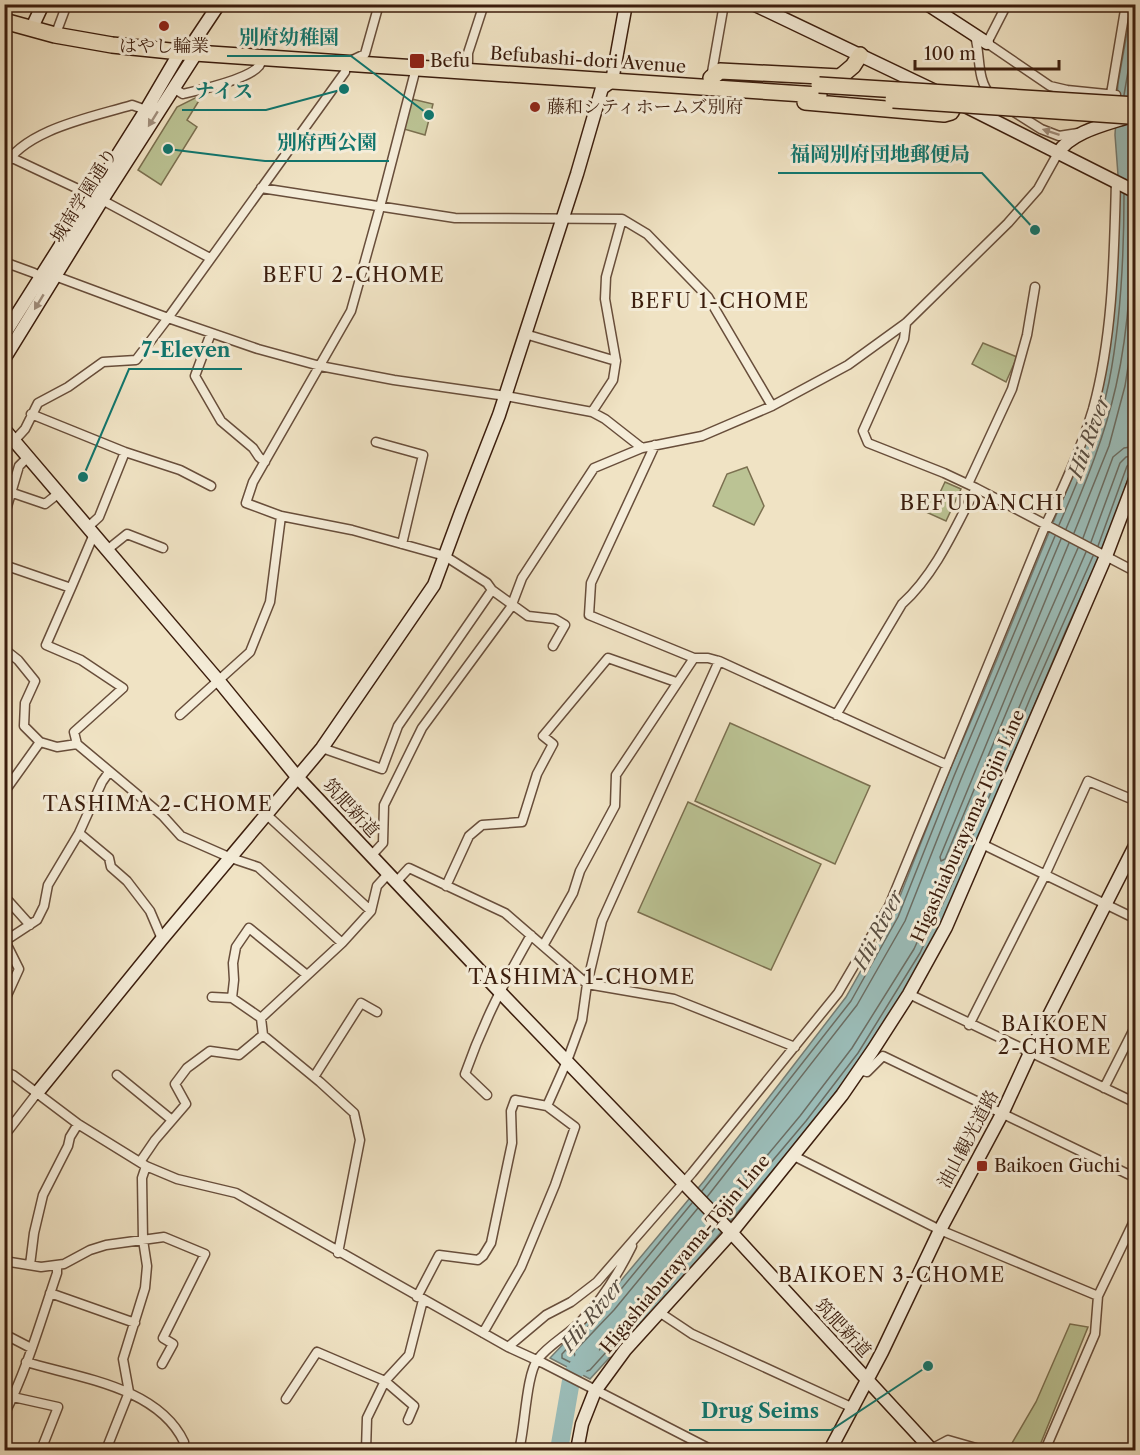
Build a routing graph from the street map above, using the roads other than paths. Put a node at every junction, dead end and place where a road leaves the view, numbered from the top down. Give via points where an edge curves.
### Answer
1 (44, 4) edge
2 (67, 4) edge
3 (219, 4) edge
4 (379, 4) edge
5 (484, 4) edge
6 (626, 4) edge
7 (724, 4) edge
8 (753, 4) edge
9 (927, 4) edge
10 (1007, 4) edge
11 (1125, 4) edge
12 (4, 13) edge
13 (4, 21) edge
14 (35, 21) junction
15 (58, 28) junction
16 (975, 36) junction
17 (987, 43) junction
18 (190, 49) junction
19 (365, 54) junction
20 (860, 55) junction
21 (262, 57) junction
22 (468, 62) junction
23 (346, 63) junction
24 (416, 68) junction
25 (612, 76) junction
26 (711, 78) junction
27 (173, 88) junction
28 (819, 90) junction
29 (756, 92) junction
30 (1113, 94) junction
31 (956, 102) junction
32 (146, 110) junction
33 (1134, 110) edge
34 (1088, 132) junction
35 (1058, 153) junction
36 (10, 157) junction
37 (4, 166) edge
38 (1116, 182) junction
39 (261, 188) junction
40 (1136, 192) edge
41 (97, 198) junction
42 (380, 207) junction
43 (562, 217) junction
44 (622, 219) junction
45 (210, 258) junction
46 (4, 262) edge
47 (55, 276) junction
48 (41, 277) junction
49 (1035, 287) dead end
50 (168, 318) junction
51 (906, 323) junction
52 (211, 333) junction
53 (525, 334) junction
54 (4, 335) edge
55 (4, 358) edge
56 (616, 361) junction
57 (320, 366) junction
58 (506, 396) junction
59 (772, 406) junction
60 (592, 412) junction
61 (31, 414) junction
62 (4, 429) edge
63 (14, 441) junction
64 (376, 442) dead end
65 (655, 445) junction
66 (642, 448) junction
67 (126, 452) junction
68 (27, 458) junction
69 (265, 462) junction
70 (1136, 477) edge
71 (211, 486) dead end
72 (972, 486) junction
73 (8, 491) edge
74 (59, 493) junction
75 (281, 516) junction
76 (4, 517) edge
77 (1048, 525) junction
78 (91, 531) junction
79 (402, 544) junction
80 (163, 548) dead end
81 (107, 550) junction
82 (1104, 555) junction
83 (445, 556) junction
84 (4, 565) edge
85 (1136, 572) edge
86 (71, 588) junction
87 (492, 590) junction
88 (512, 603) junction
89 (553, 646) dead end
90 (4, 649) edge
91 (694, 658) junction
92 (719, 661) junction
93 (218, 680) junction
94 (676, 682) junction
95 (180, 715) dead end
96 (836, 715) junction
97 (39, 742) junction
98 (77, 744) junction
99 (322, 748) junction
100 (947, 765) junction
101 (109, 771) junction
102 (298, 778) junction
103 (5, 790) edge
104 (1136, 801) edge
105 (267, 815) junction
106 (79, 833) junction
107 (982, 844) junction
108 (1136, 844) edge
109 (371, 856) junction
110 (231, 858) junction
111 (1045, 875) junction
112 (392, 878) junction
113 (446, 886) junction
114 (4, 896) edge
115 (1105, 904) junction
116 (371, 911) junction
117 (1136, 919) edge
118 (30, 925) junction
119 (531, 935) junction
120 (162, 939) junction
121 (5, 941) edge
122 (342, 943) junction
123 (543, 946) junction
124 (307, 975) junction
125 (587, 984) junction
126 (499, 991) junction
127 (909, 994) junction
128 (212, 997) dead end
129 (232, 998) junction
130 (4, 1002) edge
131 (377, 1012) dead end
132 (261, 1018) junction
133 (969, 1025) junction
134 (1136, 1025) edge
135 (263, 1035) junction
136 (795, 1047) junction
137 (1030, 1053) junction
138 (567, 1061) junction
139 (859, 1070) junction
140 (4, 1071) edge
141 (117, 1075) dead end
142 (314, 1077) junction
143 (1104, 1088) junction
144 (37, 1093) junction
145 (487, 1095) dead end
146 (1136, 1103) edge
147 (547, 1106) junction
148 (1002, 1114) junction
149 (172, 1120) junction
150 (78, 1124) junction
151 (4, 1136) edge
152 (792, 1155) junction
153 (143, 1164) junction
154 (1136, 1178) edge
155 (683, 1184) junction
156 (1136, 1217) edge
157 (940, 1230) junction
158 (730, 1231) junction
159 (637, 1236) junction
160 (143, 1240) junction
161 (338, 1252) junction
162 (4, 1262) edge
163 (30, 1265) junction
164 (57, 1265) junction
165 (50, 1293) junction
166 (1098, 1296) junction
167 (420, 1299) junction
168 (659, 1312) junction
169 (135, 1323) junction
170 (483, 1333) junction
171 (4, 1334) edge
172 (508, 1347) junction
173 (31, 1348) junction
174 (26, 1362) junction
175 (540, 1362) junction
176 (162, 1364) dead end
177 (867, 1380) junction
178 (385, 1381) junction
179 (590, 1389) junction
180 (129, 1392) junction
181 (14, 1397) junction
182 (286, 1398) dead end
183 (851, 1407) junction
184 (4, 1415) edge
185 (408, 1420) dead end
186 (41, 1450) edge
187 (106, 1450) edge
188 (182, 1450) edge
189 (366, 1450) edge
190 (519, 1450) edge
191 (577, 1450) edge
192 (709, 1450) edge
193 (830, 1450) edge
194 (932, 1450) edge
195 (982, 1450) edge
196 (1045, 1450) edge

1 - 14 street
2 - 15 street
3 - 18 street
4 - 19 street
5 - 22 street
6 - 25 street
7 - 26 street
8 - 20 street
9 - 16 street
10 - 17 street
11 - 30 street
12 - 14 highway, Befubashi-dori Avenue
13 - 18 highway, Befubashi-dori Avenue via 101,43
14 - 15 highway, Befubashi-dori Avenue
15 - 18 highway, Befubashi-dori Avenue
16 - 17 street
34 -> 16 street via 1059,136 995,100 984,85
17 - 30 street via 1050,86
18 - 19 highway, Befubashi-dori Avenue
18 - 21 highway, Befubashi-dori Avenue
18 - 27 street, 城南学園通り
18 - 32 street, 城南学園通り
19 - 22 highway, Befubashi-dori Avenue
19 - 23 street
20 - 26 highway via 840,77 720,71
20 - 31 street
21 - 23 highway, Befubashi-dori Avenue
21 - 27 street via 260,65 249,73 216,86 183,94
22 - 25 highway, Befubashi-dori Avenue
23 - 24 highway, Befubashi-dori Avenue
23 - 39 street via 345,72
24 - 25 highway, Befubashi-dori Avenue
24 - 42 street
25 - 26 highway, Befubashi-dori Avenue
25 - 29 highway, Befubashi-dori Avenue
25 - 43 street via 602,88
26 - 28 highway, Befubashi-dori Avenue
27 -> 41 street, 城南学園通り
28 - 29 highway, Befubashi-dori Avenue
28 - 33 highway, Befubashi-dori Avenue, bridge
29 - 31 highway via 777,100 944,114 951,112
30 - 33 street
31 - 35 street
32 - 36 street via 132,105 56,129 32,138
32 - 41 street, 城南学園通り
33 - 34 street, bridge
34 - 35 street via 1063,144
35 - 38 street
35 - 51 street via 1038,189 1008,223
36 - 37 street
36 - 41 street
38 - 40 street
38 - 77 street via 1103,365 1076,458
39 - 42 street
39 - 45 street
41 - 45 street
41 - 47 street, 城南学園通り
41 - 48 street, 城南学園通り
42 - 43 street via 455,218
42 - 57 street via 351,311
43 - 44 street
43 - 53 street
44 - 56 street via 606,277 605,299
44 - 59 street via 647,234 708,297
45 - 50 street
46 - 48 street
47 - 50 street
47 -> 55 street, 城南学園通り
48 - 54 street, 城南学園通り
49 - 72 street via 1012,389
50 - 52 street
50 - 61 street via 136,360 103,362 38,403
51 - 59 street via 848,365
51 - 72 street via 904,339 863,431 868,443
52 - 57 street
52 - 69 street via 195,376 221,421
53 - 56 street
53 - 58 street
56 - 60 street via 613,380
57 - 58 street
57 - 69 street
58 - 60 street
58 - 83 street
59 - 65 street via 702,436
60 - 66 street
61 - 63 street
61 - 67 street
62 - 63 street, 筑肥新道
63 - 68 street, 筑肥新道
64 - 79 street via 423,455
65 - 66 street
65 - 91 street via 591,583 589,615
66 - 88 street via 594,468 522,578
67 - 71 street via 180,470
67 - 78 street
68 - 73 street
68 - 74 street, 筑肥新道
69 - 75 street via 246,503
70 - 82 street, Higashiaburayama-Tōjin Line
72 - 77 street
72 - 96 street via 943,550 918,590 902,604
73 - 74 street via 45,504
73 - 76 street
74 - 78 street, 筑肥新道
75 - 79 street
75 - 93 street via 270,602 250,652
77 - 82 street
77 - 100 street
78 - 81 street, 筑肥新道
78 - 86 street
79 - 83 street
80 - 81 street via 127,534
81 - 93 street, 筑肥新道
82 - 85 street
82 - 107 street, Higashiaburayama-Tōjin Line
83 - 87 street
83 - 99 street via 434,585
84 - 86 street
86 - 98 street via 46,645 81,660 123,688 74,732
87 - 88 street
87 - 99 street via 398,726 382,769
88 - 89 street via 528,616 555,619 565,625
88 - 109 street via 422,728 384,805 383,843
90 - 97 street via 35,681 25,703 24,726
91 - 92 street
91 - 94 street
92 - 96 street
92 - 125 street via 602,921
93 - 95 street
93 - 102 street, 筑肥新道
94 - 113 street via 608,658 543,736 553,744 537,774 522,822 482,825 469,836
94 - 123 street via 616,776 615,806
96 - 100 street
97 - 98 street via 57,747
97 - 103 street
98 - 101 street
99 - 102 street
100 - 136 street via 889,906 838,993
101 - 106 street
101 - 110 street via 182,836
102 - 105 street
102 - 109 street, 筑肥新道
104 - 111 street via 1088,781
105 - 110 street
105 - 116 street
106 - 118 street via 48,885 37,920
106 - 120 street via 109,858 111,867 150,911
107 - 111 street
107 - 127 street, Higashiaburayama-Tōjin Line via 946,927
108 - 115 street, 油山観光道路
109 - 112 street, 筑肥新道
110 - 120 street
110 - 122 street via 258,867
111 - 115 street
111 - 133 street
112 - 113 street via 409,868
112 - 116 street via 377,886
112 - 126 street, 筑肥新道
113 - 119 street via 505,913
114 - 118 street
115 - 117 street
115 - 137 street, 油山観光道路
116 - 122 street
118 - 121 street
119 - 123 street
119 - 126 street
120 - 144 street
121 - 130 street via 19,969
122 - 124 street
123 - 125 street
124 - 129 street via 249,928 236,947
124 - 132 street
125 - 136 street via 674,999
125 - 138 street via 582,1020
126 - 138 street, 筑肥新道
126 - 145 street via 465,1074
127 - 133 street
127 - 139 street, Higashiaburayama-Tōjin Line
128 - 129 street
129 - 132 street
131 - 142 street via 361,1003
132 - 135 street
133 - 137 street
134 - 143 street
135 - 142 street
135 - 149 street via 239,1055 210,1050 187,1068 175,1084 186,1104
136 - 155 street
137 - 143 street
137 - 148 street, 油山観光道路
138 - 147 street
138 - 155 street, 筑肥新道
139 - 148 street via 867,1072 883,1056
139 - 152 street, Higashiaburayama-Tōjin Line
140 - 144 street
141 - 149 street
142 - 161 street via 354,1113 360,1140
143 - 146 street
144 - 150 street
144 - 151 street
147 - 167 street via 515,1101 511,1111 512,1143 491,1243 478,1260 439,1255
147 - 170 street via 575,1127 521,1267
148 - 154 street
148 - 157 street, 油山観光道路
149 - 153 street
150 - 153 street
150 - 163 street via 43,1195
152 - 157 street
152 - 158 street, Higashiaburayama-Tōjin Line
153 - 160 street
153 - 161 street via 177,1179 236,1193
155 - 158 street, 筑肥新道
155 - 159 street
156 - 166 street
157 - 166 street
157 - 177 street, 油山観光道路
158 - 168 street, Higashiaburayama-Tōjin Line
158 - 177 street, 筑肥新道
159 - 172 street via 597,1282 546,1315
159 - 175 street via 621,1269 599,1300
160 - 164 street via 106,1245
160 - 169 street via 145,1288
160 - 176 street via 164,1237 205,1254 163,1338 174,1344
161 - 167 street
162 - 163 street
163 - 164 street
164 - 165 street
165 - 169 street
165 - 173 street
166 - 196 street via 1095,1334
167 - 170 street
167 - 178 street via 409,1355
168 - 179 street, Higashiaburayama-Tōjin Line
168 - 183 street via 692,1334
169 - 180 street via 123,1359
170 - 172 street
171 - 173 street
172 - 175 street
173 - 174 street
174 - 180 street
174 - 181 street
175 - 179 street
175 - 190 street via 531,1379
177 - 183 street, 油山観光道路
177 - 194 street, 筑肥新道
178 - 182 street via 317,1352
178 - 185 street via 414,1406
178 - 189 street via 367,1418
179 - 191 street, Higashiaburayama-Tōjin Line
179 - 192 street
180 - 187 street
180 - 188 street via 167,1416 184,1442
181 - 184 street
181 - 186 street via 58,1407
183 - 193 street, 油山観光道路
194 - 195 street via 948,1440

